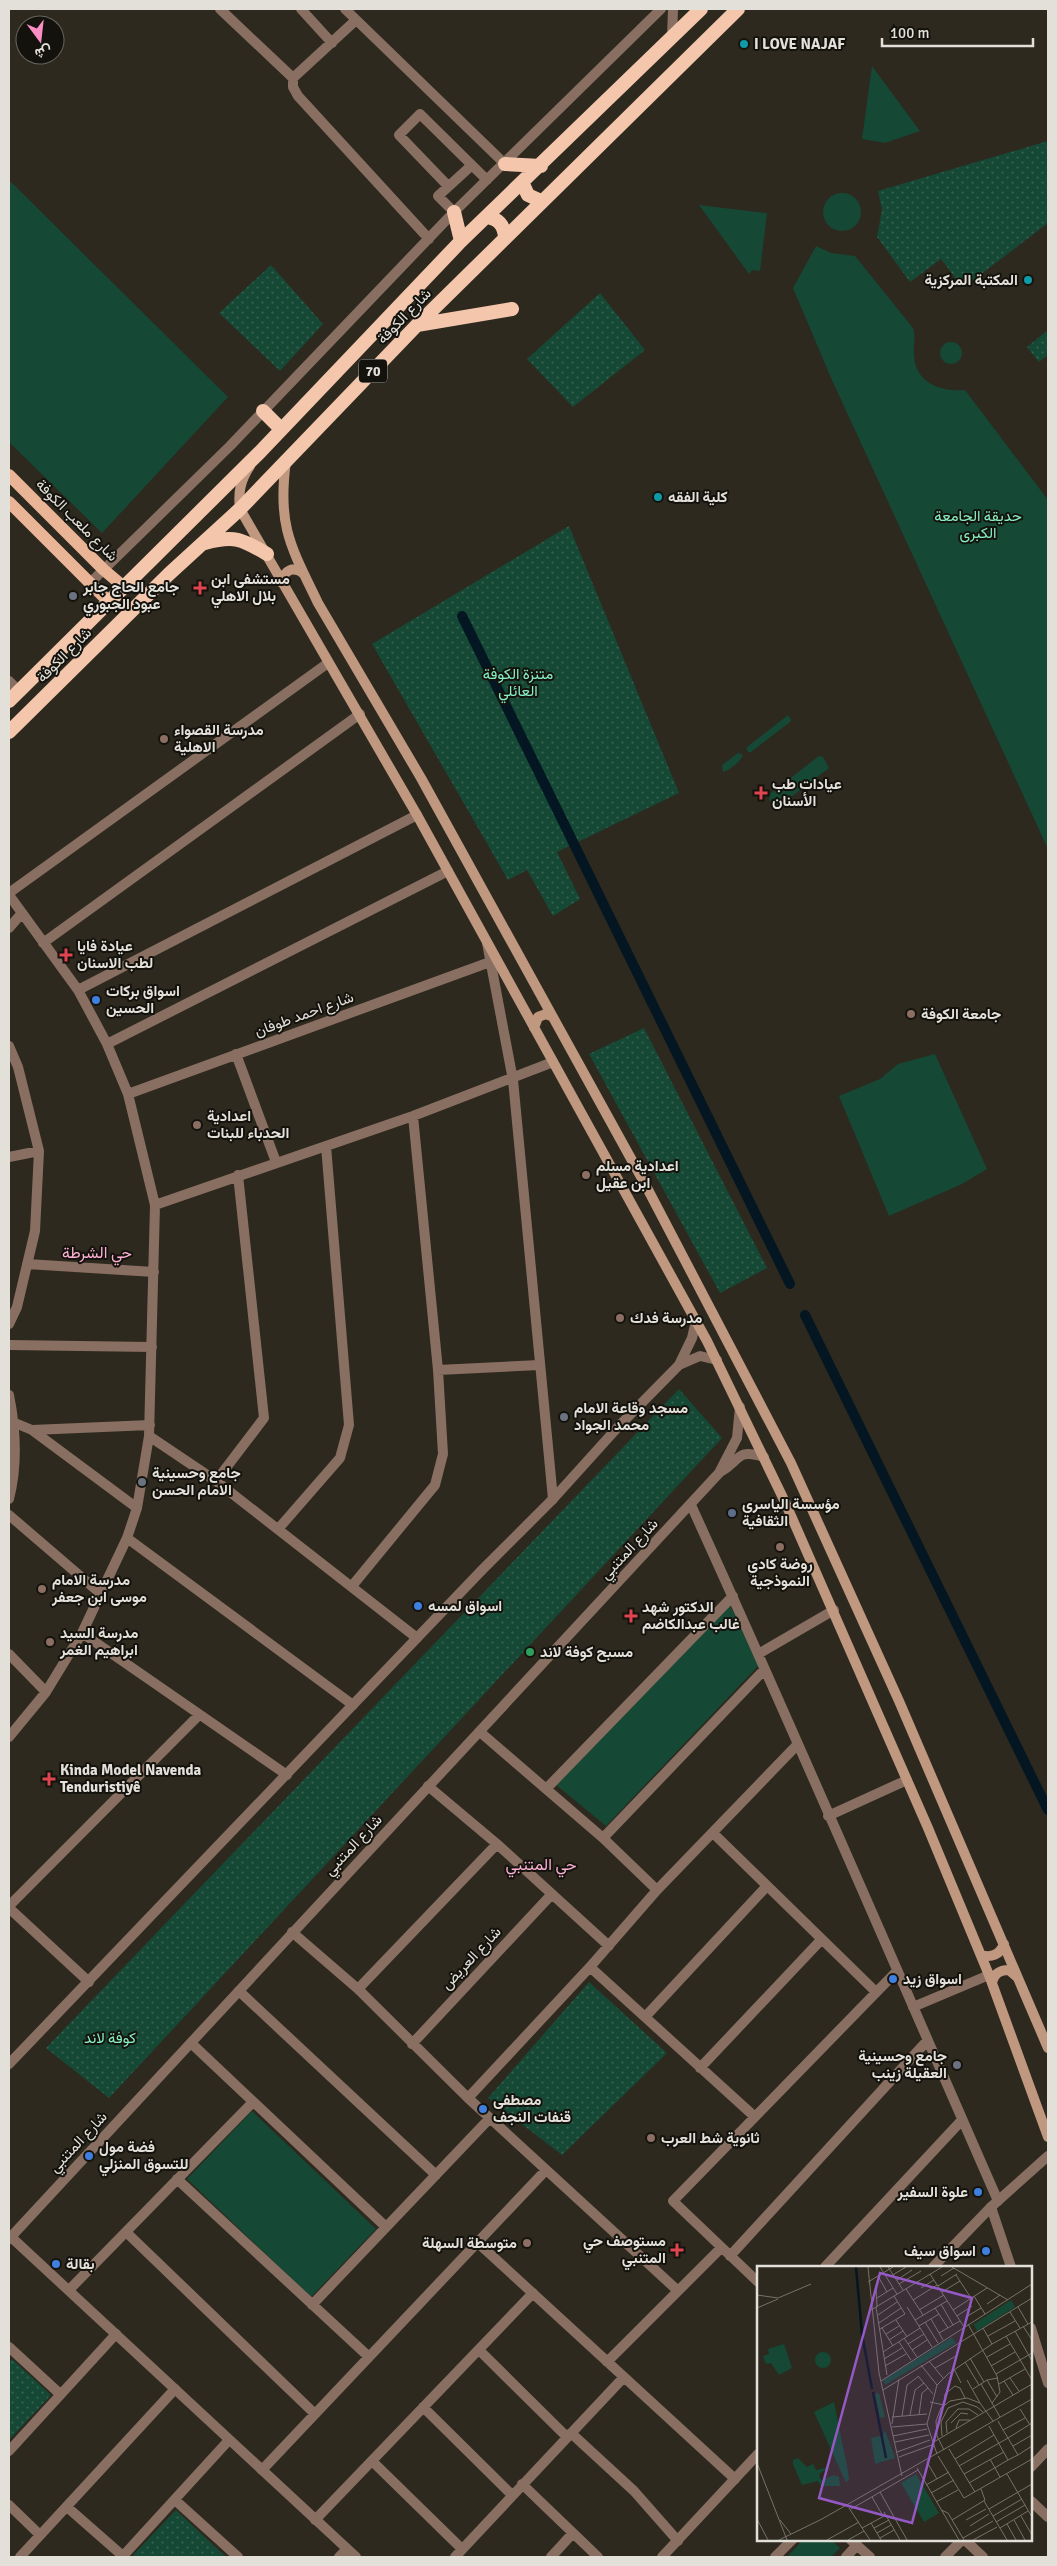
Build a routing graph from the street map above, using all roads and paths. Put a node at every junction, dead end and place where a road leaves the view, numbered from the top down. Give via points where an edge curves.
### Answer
1 (220, 9) edge
2 (345, 9) edge
3 (661, 9) edge
4 (673, 9) edge
5 (701, 9) edge
6 (738, 9) edge
7 (306, 10) edge
8 (356, 20) junction
9 (672, 37) junction
10 (332, 43) junction
11 (293, 78) junction
12 (505, 164) junction
13 (472, 165) junction
14 (541, 166) junction
15 (487, 180) junction
16 (522, 182) junction
17 (448, 186) junction
18 (541, 201) junction
19 (454, 212) junction
20 (486, 217) junction
21 (505, 237) junction
22 (429, 238) junction
23 (461, 241) junction
24 (512, 309) dead end
25 (417, 325) junction
26 (264, 411) junction
27 (281, 429) junction
28 (260, 452) junction
29 (286, 461) junction
30 (9, 475) edge
31 (9, 502) edge
32 (240, 509) junction
33 (205, 543) junction
34 (267, 554) junction
35 (148, 562) junction
36 (104, 570) junction
37 (169, 574) junction
38 (304, 574) junction
39 (90, 583) junction
40 (282, 583) junction
41 (124, 587) junction
42 (109, 602) junction
43 (328, 663) junction
44 (12, 691) edge
45 (360, 714) junction
46 (9, 732) edge
47 (417, 815) junction
48 (448, 871) junction
49 (9, 894) edge
50 (22, 913) junction
51 (9, 928) edge
52 (43, 943) junction
53 (487, 943) junction
54 (490, 962) junction
55 (78, 990) junction
56 (551, 1016) junction
57 (534, 1028) junction
58 (107, 1044) junction
59 (9, 1046) edge
60 (236, 1054) junction
61 (553, 1062) junction
62 (513, 1080) junction
63 (128, 1094) junction
64 (413, 1116) junction
65 (326, 1146) junction
66 (39, 1151) junction
67 (9, 1157) edge
68 (276, 1162) junction
69 (238, 1175) junction
70 (155, 1205) junction
71 (27, 1264) junction
72 (154, 1272) junction
73 (696, 1321) junction
74 (9, 1324) edge
75 (9, 1345) edge
76 (152, 1347) junction
77 (717, 1360) junction
78 (539, 1365) junction
79 (679, 1365) junction
80 (438, 1370) junction
81 (9, 1395) edge
82 (740, 1407) junction
83 (15, 1423) junction
84 (32, 1430) junction
85 (149, 1431) junction
86 (764, 1457) junction
87 (720, 1472) junction
88 (216, 1481) junction
89 (9, 1499) edge
90 (553, 1499) junction
91 (690, 1504) junction
92 (137, 1508) junction
93 (9, 1515) edge
94 (279, 1528) junction
95 (127, 1538) junction
96 (352, 1586) junction
97 (100, 1594) junction
98 (733, 1596) junction
99 (834, 1610) junction
100 (82, 1634) junction
101 (417, 1638) junction
102 (760, 1653) junction
103 (9, 1654) edge
104 (766, 1668) junction
105 (46, 1692) junction
106 (353, 1705) junction
107 (199, 1714) junction
108 (480, 1732) junction
109 (9, 1738) edge
110 (797, 1745) junction
111 (286, 1775) junction
112 (907, 1780) junction
113 (428, 1786) junction
114 (546, 1789) junction
115 (828, 1816) junction
116 (713, 1833) junction
117 (602, 1838) junction
118 (497, 1844) junction
119 (767, 1886) junction
120 (657, 1890) junction
121 (552, 1894) junction
122 (9, 1907) edge
123 (292, 1932) junction
124 (821, 1940) junction
125 (1004, 1944) junction
126 (609, 1946) junction
127 (981, 1955) junction
128 (590, 1967) junction
129 (897, 1971) junction
130 (1018, 1978) junction
131 (991, 1979) junction
132 (89, 1982) junction
133 (358, 1989) junction
134 (240, 1991) junction
135 (876, 1992) junction
136 (913, 2007) junction
137 (645, 2017) junction
138 (928, 2041) junction
139 (191, 2043) junction
140 (412, 2044) junction
141 (1048, 2048) edge
142 (9, 2064) edge
143 (700, 2068) junction
144 (468, 2098) junction
145 (252, 2103) junction
146 (755, 2117) junction
147 (490, 2118) junction
148 (962, 2120) junction
149 (1048, 2137) edge
150 (1048, 2156) edge
151 (546, 2170) junction
152 (436, 2175) junction
153 (177, 2179) junction
154 (994, 2204) junction
155 (386, 2227) junction
156 (126, 2232) junction
157 (10, 2238) edge
158 (477, 2242) junction
159 (721, 2248) junction
160 (730, 2256) junction
161 (826, 2266) edge
162 (935, 2266) edge
163 (1011, 2266) edge
164 (757, 2281) edge
165 (68, 2290) junction
166 (677, 2290) junction
167 (533, 2294) junction
168 (312, 2305) junction
169 (1032, 2331) edge
170 (116, 2334) junction
171 (10, 2349) edge
172 (479, 2350) junction
173 (369, 2357) junction
174 (607, 2362) junction
175 (624, 2377) junction
176 (1048, 2383) edge
177 (175, 2389) junction
178 (60, 2394) junction
179 (423, 2407) junction
180 (315, 2414) junction
181 (569, 2435) junction
182 (229, 2440) junction
183 (1048, 2449) edge
184 (9, 2451) edge
185 (757, 2456) edge
186 (372, 2461) junction
187 (1032, 2466) edge
188 (262, 2470) junction
189 (735, 2479) junction
190 (522, 2484) junction
191 (512, 2494) junction
192 (174, 2500) junction
193 (1032, 2502) edge
194 (9, 2505) edge
195 (67, 2507) junction
196 (1048, 2517) edge
197 (315, 2520) junction
198 (573, 2533) junction
199 (40, 2535) junction
200 (678, 2541) junction
201 (791, 2541) edge
202 (962, 2541) edge
203 (964, 2541) edge
204 (854, 2542) edge
205 (347, 2549) junction
206 (462, 2549) junction
207 (235, 2556) edge
208 (20, 2557) edge
209 (123, 2557) edge
210 (339, 2557) edge
211 (356, 2557) edge
212 (454, 2557) edge
213 (551, 2557) edge
214 (598, 2557) edge
215 (662, 2557) edge
216 (775, 2557) edge
217 (846, 2557) edge
218 (870, 2557) edge
219 (945, 2557) edge
220 (983, 2557) edge

1 - 11 street
2 - 8 street
3 - 12 street
4 - 9 street
5 - 9 highway, شارع الكوفة / 70
6 - 18 highway, شارع الكوفة / 70
7 - 10 street
8 - 10 street
8 - 12 street
9 - 14 highway, شارع الكوفة / 70
10 - 11 street
11 - 22 street via 298,96
12 - 14 highway
12 - 15 street
13 - 15 street
13 - 17 street
13 - 17 street via 420,114 399,135
14 - 16 highway, شارع الكوفة / 70
15 - 19 street
16 - 18 highway via 528,195
16 - 20 highway, شارع الكوفة / 70
17 - 19 street via 438,196
18 - 21 highway, شارع الكوفة / 70
19 - 22 street
19 - 23 highway
20 - 21 highway via 501,224
20 - 23 highway, شارع الكوفة / 70
21 - 25 highway, شارع الكوفة / 70
22 - 26 street
23 - 27 highway, شارع الكوفة / 70
24 - 25 highway
25 - 29 highway, شارع الكوفة / 70
26 - 27 highway
26 - 36 street
27 - 28 highway, شارع الكوفة / 70
28 - 32 main road via 241,483 238,495
28 - 35 highway, شارع الكوفة / 70
29 - 32 highway, شارع الكوفة / 70
29 - 38 main road via 284,524
30 - 36 main road, شارع ملعب الكوفة
31 - 39 main road
32 - 33 highway, شارع الكوفة / 70
32 - 34 main road
33 - 34 highway via 237,538
33 - 37 highway, شارع الكوفة / 70
34 - 40 main road
35 - 37 highway via 162,564
35 - 41 highway, شارع الكوفة / 70
36 - 39 street
36 - 41 main road, شارع ملعب الكوفة
37 - 46 highway, شارع الكوفة / 70
38 - 40 main road via 290,570 284,574
38 - 56 main road via 421,778
39 - 42 main road
40 - 43 main road
41 - 42 highway, شارع الكوفة / 70
42 - 44 highway, شارع الكوفة / 70
43 - 45 main road
43 - 49 street
45 - 47 main road
45 - 52 street
47 - 48 main road
47 - 55 street
48 - 53 main road
48 - 58 street
49 - 50 street
50 - 51 street
50 - 52 street
52 - 55 street
53 - 54 street
53 - 57 main road
54 - 60 street, شارع احمد طوفان
54 - 62 street
55 - 58 street
56 - 57 main road via 538,1017
56 - 125 main road via 645,1184 791,1463
57 - 61 main road
58 - 63 street
59 - 66 street via 18,1066
60 - 63 street, شارع احمد طوفان
60 - 68 street
61 - 62 street
61 - 73 main road
62 - 64 street
62 - 78 street
63 - 70 street
64 - 65 street
64 - 80 street
65 - 68 street
65 - 94 street via 349,1426 340,1458
66 - 67 street
66 - 71 street via 35,1231
68 - 69 street
69 - 70 street
69 - 88 street via 264,1418
70 - 72 street
71 - 72 street
71 - 74 street via 17,1307
72 - 76 street
73 - 77 main road
73 - 79 street
75 - 76 street
76 - 85 street
77 - 79 street via 700,1356
77 - 82 main road
78 - 80 street
78 - 90 street
79 - 90 street
80 - 96 street via 443,1454 435,1485
81 - 83 street
82 - 86 main road
82 - 87 street, شارع المتنبي via 737,1438
83 - 84 street
83 - 89 street via 16,1473
84 - 85 street
84 - 92 street
85 - 88 street
85 - 92 street
86 - 87 street, شارع المتنبي via 741,1454
86 - 99 main road
87 - 91 street, شارع المتنبي
88 - 94 street
90 - 101 street
91 - 98 street
91 - 108 street, شارع المتنبي
92 - 95 street
93 - 97 street
94 - 96 street
95 - 97 street
95 - 106 street
96 - 101 street
97 - 100 street
98 - 102 street
98 - 114 street
99 - 102 street
99 - 112 main road
100 - 105 street
100 - 107 street
101 - 106 street
102 - 104 street
103 - 105 street
104 - 110 street
104 - 117 street
105 - 109 street
106 - 111 street
107 - 111 street
107 - 122 street
108 - 113 street, شارع المتنبي
108 - 114 street
110 - 115 street
110 - 116 street
111 - 132 street
112 - 115 street
112 - 127 main road
113 - 118 street
113 - 123 street, شارع المتنبي
114 - 117 street
115 - 129 street
116 - 119 street
116 - 120 street
117 - 120 street
118 - 121 street
118 - 133 street
119 - 124 street
119 - 137 street
120 - 126 street
121 - 126 street
121 - 140 street, شارع العريض
122 - 132 street
123 - 133 street
123 - 134 street, شارع المتنبي
124 - 135 street
124 - 143 street
125 - 127 main road via 997,1954
125 - 130 main road
126 - 128 street
127 - 131 main road
128 - 137 street
128 - 144 street
129 - 135 street
129 - 136 street
130 - 131 main road via 1004,1970
130 - 141 main road
131 - 136 street
131 - 149 main road
132 - 142 street
133 - 140 street
134 - 139 street, شارع المتنبي
134 - 152 street
135 - 146 street
136 - 138 street
137 - 143 street
138 - 148 street
138 - 160 street
139 - 145 street
139 - 157 street, شارع المتنبي
140 - 144 street
143 - 146 street
144 - 147 street
145 - 153 street
145 - 155 street
146 - 159 street via 673,2201
147 - 151 street
147 - 152 street
148 - 154 street
148 - 161 street
150 - 154 street
151 - 158 street
151 - 166 street
152 - 155 street
153 - 156 street
153 - 168 street
154 - 162 street
154 - 163 street
155 - 168 street
156 - 165 street
156 - 180 street
157 - 165 street
158 - 167 street
158 - 173 street
159 - 160 street
159 - 166 street
160 - 164 street
165 - 170 street
166 - 174 street
167 - 172 street
167 - 174 street
168 - 173 street
169 - 176 street
170 - 177 street
170 - 178 street
171 - 178 street
172 - 179 street
172 - 181 street
173 - 180 street
174 - 175 street
175 - 181 street
175 - 189 street
177 - 182 street
177 - 195 street
178 - 184 street
179 - 186 street
179 - 191 street
180 - 188 street
181 - 190 street
181 - 200 street via 634,2491
182 - 188 street
182 - 192 street
183 - 187 street
185 - 189 street
186 - 197 street
186 - 206 street
188 - 197 street
189 - 200 street
190 - 191 street
190 - 198 street
191 - 206 street
192 - 207 street
192 - 209 street
193 - 196 street
194 - 199 street
195 - 199 street
195 - 209 street
197 - 205 street
198 - 213 street
198 - 214 street
199 - 208 street
200 - 215 street
201 - 216 street
202 - 219 street
203 - 220 street
204 - 217 street
204 - 218 street
205 - 210 street
205 - 211 street
206 - 212 street

